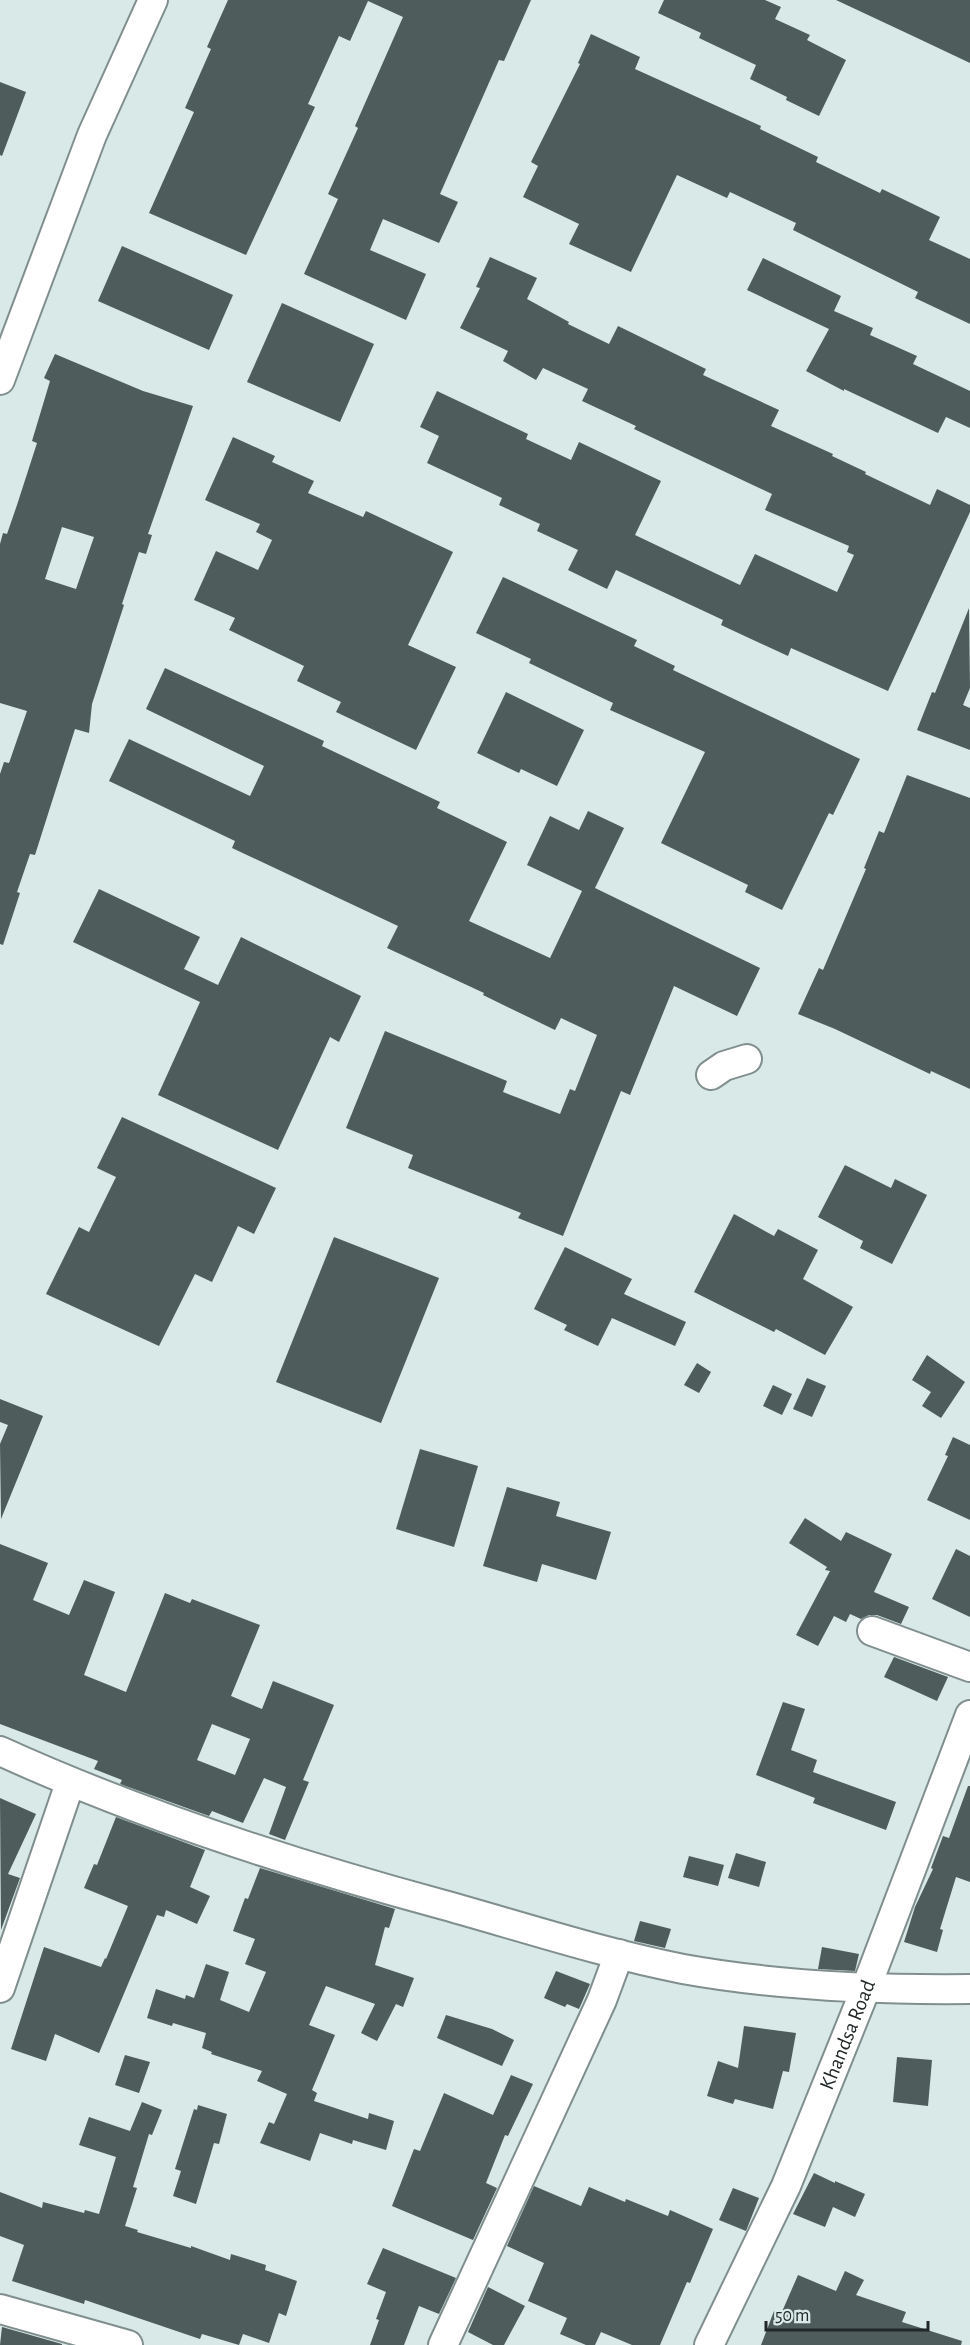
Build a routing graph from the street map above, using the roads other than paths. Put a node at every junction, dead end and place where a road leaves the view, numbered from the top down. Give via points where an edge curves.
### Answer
1 (153, 0) edge
2 (0, 380) edge
3 (747, 1059) dead end
4 (711, 1075) dead end
5 (872, 1631) dead end
6 (970, 1667) edge
7 (970, 1715) edge
8 (0, 1751) edge
9 (70, 1783) junction
10 (619, 1954) junction
11 (0, 1984) edge
12 (866, 1988) junction
13 (970, 1989) edge
14 (0, 2309) edge
15 (99, 2342) edge
16 (128, 2345) edge
17 (443, 2345) edge
18 (709, 2345) edge

1 - 2 street via 92,135
3 - 4 street
5 - 6 street
7 - 12 street, Khandsa Road
8 - 9 street
9 - 10 street via 169,1821 340,1877
9 - 11 street
10 - 12 street via 754,1980
10 - 17 street via 602,2000
12 - 13 street
12 - 18 street, Khandsa Road via 786,2186
14 - 15 street
15 - 16 street

